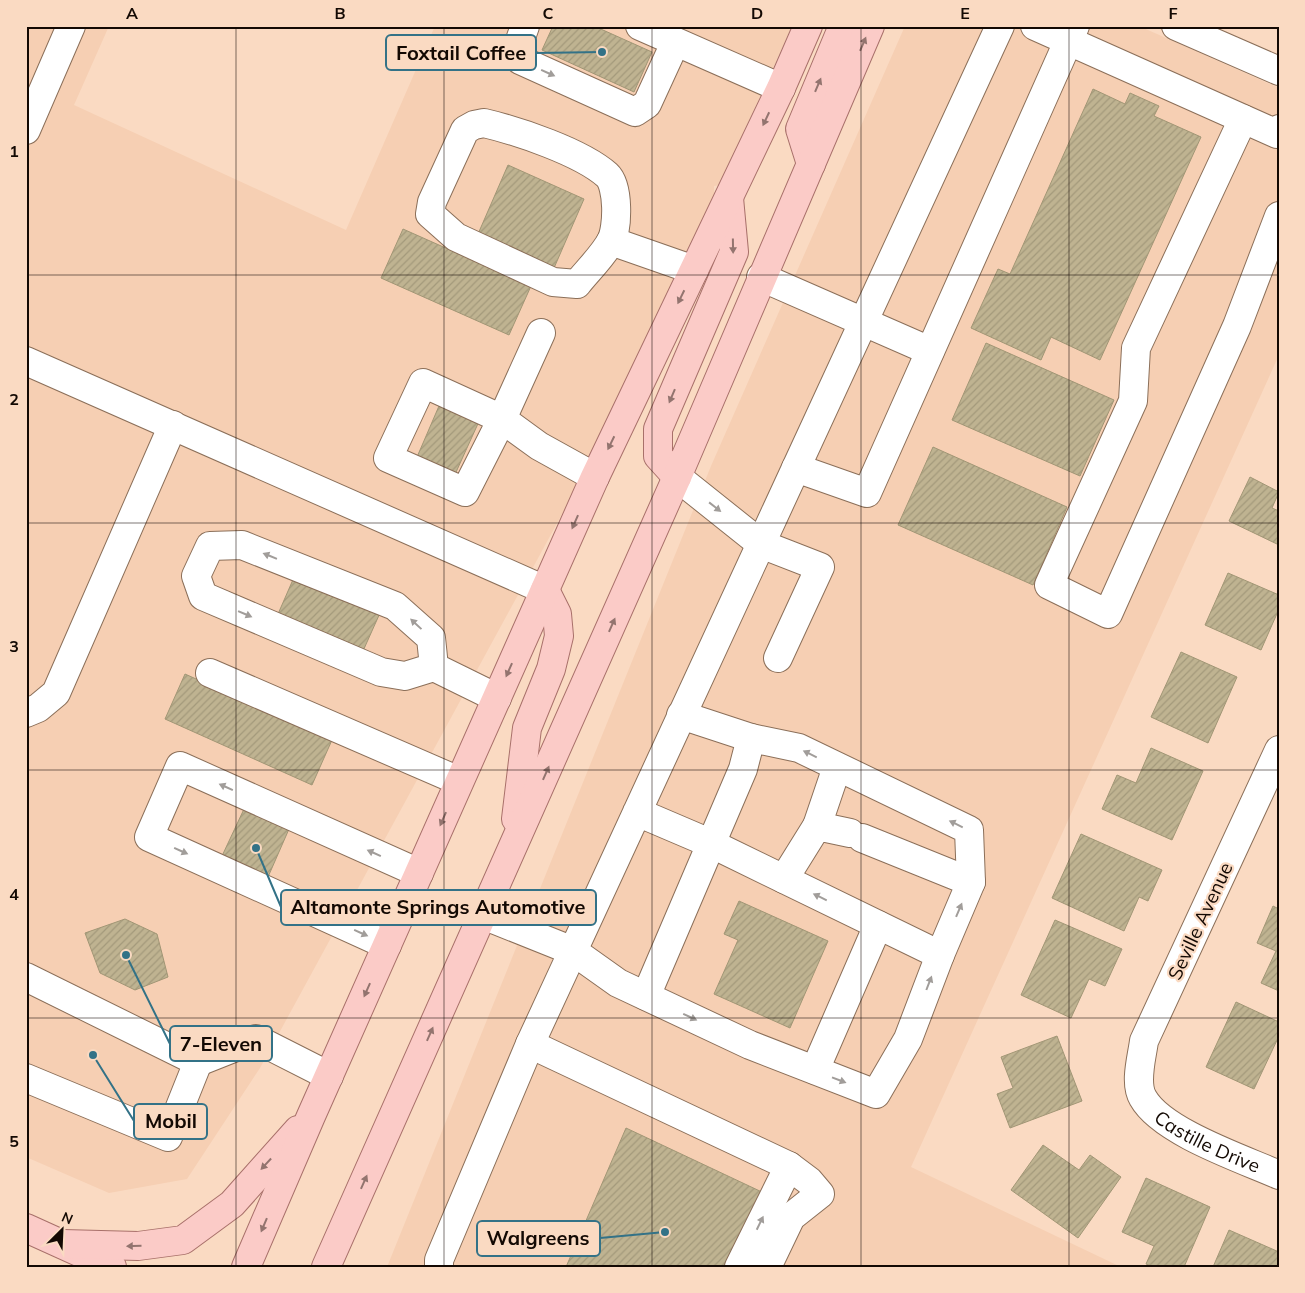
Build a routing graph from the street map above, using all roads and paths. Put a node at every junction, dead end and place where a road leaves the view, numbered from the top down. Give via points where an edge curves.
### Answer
1 (71, 26) edge
2 (526, 26) edge
3 (640, 26) edge
4 (808, 26) edge
5 (843, 26) edge
6 (870, 26) edge
7 (1000, 26) edge
8 (1035, 26) edge
9 (1176, 26) edge
10 (1071, 34) edge
11 (675, 43) junction
12 (1279, 71) edge
13 (781, 88) junction
14 (1243, 119) junction
15 (26, 130) edge
16 (1278, 133) edge
17 (811, 164) junction
18 (729, 198) junction
19 (1279, 216) edge
20 (611, 240) junction
21 (694, 270) junction
22 (762, 277) junction
23 (863, 322) junction
24 (542, 332) dead end
25 (930, 351) junction
26 (26, 361) edge
27 (173, 425) junction
28 (796, 468) junction
29 (595, 477) junction
30 (677, 477) junction
31 (761, 544) junction
32 (544, 590) junction
33 (778, 658) dead end
34 (434, 667) junction
35 (210, 673) dead end
36 (497, 698) junction
37 (26, 713) edge
38 (682, 715) junction
39 (751, 738) junction
40 (1279, 750) edge
41 (837, 767) junction
42 (460, 781) junction
43 (637, 812) junction
44 (817, 826) junction
45 (712, 844) junction
46 (513, 848) junction
47 (419, 873) junction
48 (784, 879) junction
49 (970, 882) junction
50 (483, 915) junction
51 (878, 925) junction
52 (387, 945) junction
53 (573, 950) junction
54 (940, 955) junction
55 (26, 977) edge
56 (646, 996) junction
57 (530, 1044) junction
58 (198, 1062) junction
59 (815, 1070) junction
60 (329, 1076) junction
61 (26, 1078) edge
62 (1142, 1097) joint
63 (311, 1116) junction
64 (789, 1166) junction
65 (1279, 1175) edge
66 (344, 1227) junction
67 (26, 1228) edge
68 (63, 1244) junction
69 (112, 1267) edge
70 (246, 1267) edge
71 (326, 1267) edge
72 (348, 1267) edge
73 (439, 1267) edge
74 (739, 1267) edge
75 (767, 1267) edge

1 - 15 street
2 -> 11 street via 519,43 520,60 635,112 647,104
3 - 11 street
4 - 13 main road
17 -> 5 main road via 800,129
17 -> 6 main road
7 - 23 street
8 - 10 street
9 - 12 street
10 - 14 street
10 - 25 street
11 - 13 street
13 -> 18 main road
14 - 16 street
14 - 19 street via 1136,348 1133,401 1049,585 1108,614 1237,326
17 - 22 main road
18 - 21 main road
18 -> 30 main road via 734,252 658,429 658,456
20 - 20 street via 618,203 608,176 580,158 512,130 484,123 465,130 432,202 430,214 456,237 553,282 577,284
20 - 21 street
21 -> 29 main road
22 - 23 street
22 - 30 main road
23 - 25 street
23 - 28 street
24 - 29 street via 502,419 539,446
25 - 28 street via 867,493
26 - 27 street
27 - 32 street
27 - 37 street via 56,693
28 - 31 street
29 -> 32 main road
30 -> 31 street
46 -> 30 main road
31 - 33 street via 820,567
31 - 38 street
32 -> 36 main road
32 - 46 main road via 557,614 559,636 551,669 527,728
34 -> 34 street via 431,638 396,606 242,545 210,546 196,576 203,596 381,672 405,676
34 - 36 street
35 - 42 street
36 - 42 main road
38 - 39 street
38 - 43 street
41 -> 39 street via 799,748
39 - 45 street via 744,769
40 - 62 street, Seville Avenue via 1144,1041 1140,1073
41 - 44 street
49 -> 41 street via 970,830
42 -> 47 main road
43 - 45 street
43 - 53 street
44 - 48 street
44 - 49 street via 856,835
45 - 48 street
45 - 56 street
46 - 50 main road
47 - 52 main road
47 -> 52 street via 180,766 149,837
51 -> 48 street
54 -> 49 street
50 - 53 street
66 -> 50 main road
51 - 54 street
51 - 59 street
52 -> 60 main road
53 - 56 street via 618,983
53 - 57 street
59 -> 54 street via 876,1094 908,1039
55 - 58 street
56 -> 59 street via 750,1045
57 - 64 street
57 - 73 street via 439,1260
58 - 60 street via 256,1039
58 - 61 street via 168,1137
60 - 63 main road
62 - 65 street, Castille Drive via 1157,1115 1180,1131
63 -> 68 main road via 232,1204 183,1240 138,1246
63 -> 70 main road
74 -> 64 street
64 - 75 street via 820,1194 790,1217
66 - 71 main road
66 - 72 main road
67 - 68 main road
68 - 69 main road

